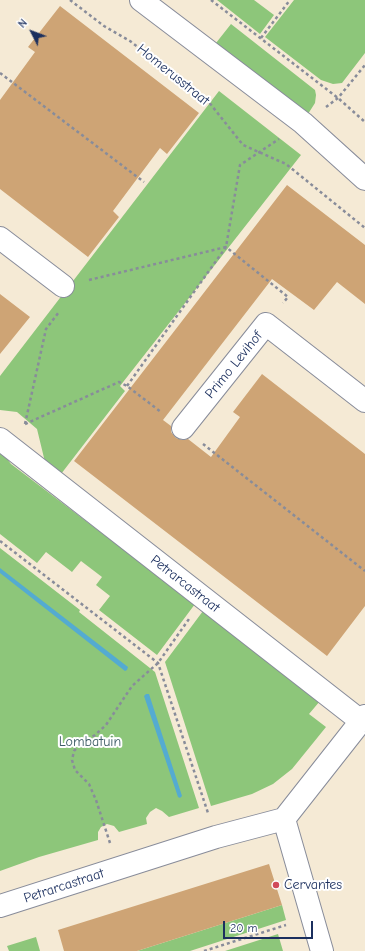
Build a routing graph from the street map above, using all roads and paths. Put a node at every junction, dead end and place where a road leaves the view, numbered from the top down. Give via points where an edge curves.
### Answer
1 (70, 0) edge
2 (141, 0) edge
3 (211, 0) edge
4 (290, 0) edge
5 (261, 38) junction
6 (365, 65) edge
7 (0, 73) edge
8 (338, 98) junction
9 (365, 122) edge
10 (303, 123) junction
11 (259, 152) junction
12 (365, 179) edge
13 (144, 182) dead end
14 (365, 228) edge
15 (0, 238) edge
16 (226, 248) junction
17 (84, 281) dead end
18 (63, 286) dead end
19 (59, 311) dead end
20 (266, 324) junction
21 (127, 386) junction
22 (365, 401) edge
23 (25, 425) junction
24 (183, 428) junction
25 (5, 443) edge
26 (0, 541) edge
27 (365, 570) edge
28 (204, 599) junction
29 (158, 663) junction
30 (363, 718) edge
31 (284, 819) junction
32 (104, 825) dead end
33 (216, 837) junction
34 (0, 906) edge
35 (311, 917) junction
36 (214, 949) edge
37 (204, 951) edge
38 (322, 951) edge

1 - 11 path, Homerusstraat via 104,26 130,41 208,101 243,145
2 - 10 street
3 - 5 path
4 - 5 path
5 - 8 path
6 - 8 path
7 - 13 path
8 - 9 path
8 - 10 path
10 - 11 path
10 - 12 street
11 - 14 path, Homerusstraat via 286,164
11 - 16 path via 240,165
15 - 18 street
16 - 17 path
16 - 20 path via 288,297
16 - 21 path
19 - 23 path via 46,328
20 - 22 street, Primo Levihof
20 - 24 street, Primo Levihof
21 - 23 path via 119,382
21 - 24 path
23 - 25 path
24 - 27 path
25 - 28 street, Petrarcastraat
26 - 29 path
28 - 29 path
28 - 30 street, Petrarcastraat
29 - 32 path via 132,686 106,725 74,751 72,760 75,770 89,784
29 - 33 path
30 - 31 street, Petrarcastraat
31 - 33 street, Petrarcastraat
31 - 35 street
33 - 34 street, Petrarcastraat
35 - 36 path
35 - 38 street
36 - 37 path

